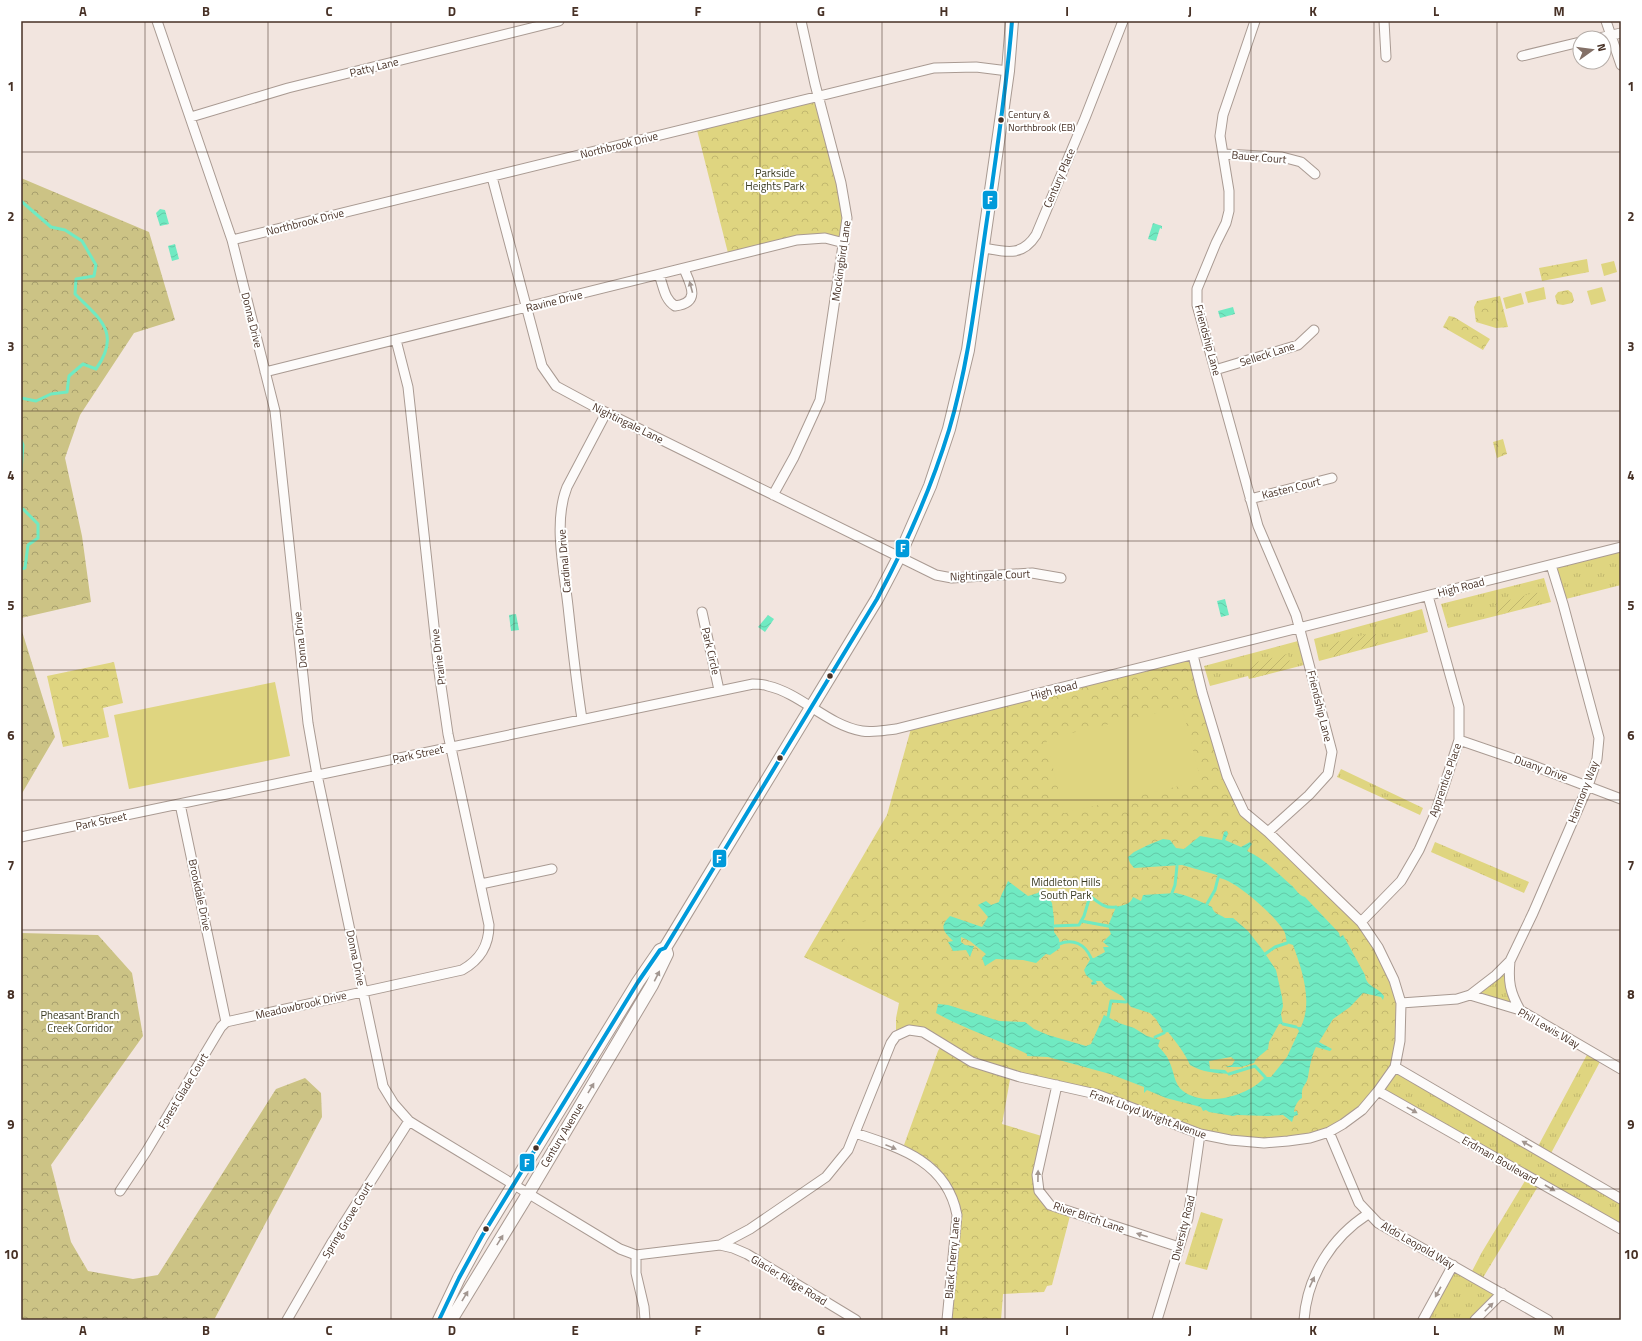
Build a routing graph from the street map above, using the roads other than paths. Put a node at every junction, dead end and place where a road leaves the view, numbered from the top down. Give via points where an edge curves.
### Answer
1 (157, 21) edge
2 (559, 21) edge
3 (801, 21) edge
4 (1012, 21) edge
5 (1123, 21) edge
6 (1256, 21) edge
7 (1384, 21) edge
8 (1612, 41) edge
9 (1572, 44) edge
10 (1522, 56) dead end
11 (1386, 57) dead end
12 (1621, 65) edge
13 (1008, 71) junction
14 (818, 96) junction
15 (191, 117) junction
16 (1223, 154) junction
17 (1315, 174) dead end
18 (492, 177) junction
19 (232, 240) junction
20 (844, 243) junction
21 (984, 248) junction
22 (684, 269) junction
23 (659, 275) junction
24 (526, 308) junction
25 (1314, 330) dead end
26 (396, 340) junction
27 (1215, 370) junction
28 (265, 372) junction
29 (606, 413) junction
30 (1332, 478) dead end
31 (773, 495) junction
32 (1250, 499) junction
33 (1621, 547) edge
34 (899, 557) junction
35 (1551, 565) junction
36 (1061, 578) dead end
37 (1428, 596) junction
38 (702, 612) dead end
39 (1300, 628) junction
40 (1193, 655) junction
41 (719, 690) junction
42 (812, 707) junction
43 (582, 719) junction
44 (1459, 740) junction
45 (451, 747) junction
46 (317, 775) junction
47 (1588, 786) junction
48 (1621, 799) edge
49 (180, 804) junction
50 (1268, 832) junction
51 (21, 837) edge
52 (552, 869) dead end
53 (480, 884) junction
54 (1361, 922) junction
55 (666, 948) junction
56 (1510, 961) junction
57 (470, 965) joint
58 (363, 991) junction
59 (1470, 995) junction
60 (1401, 1003) junction
61 (1520, 1010) junction
62 (226, 1022) junction
63 (1395, 1067) junction
64 (1621, 1069) edge
65 (1057, 1085) junction
66 (1378, 1091) junction
67 (409, 1120) junction
68 (1329, 1132) junction
69 (855, 1133) junction
70 (1200, 1134) junction
71 (513, 1185) junction
72 (120, 1191) dead end
73 (528, 1194) junction
74 (1621, 1199) edge
75 (1368, 1214) junction
76 (1621, 1229) edge
77 (720, 1245) junction
78 (1179, 1247) junction
79 (636, 1255) junction
80 (1453, 1265) junction
81 (1502, 1293) junction
82 (287, 1320) edge
83 (439, 1320) edge
84 (451, 1320) edge
85 (645, 1320) edge
86 (855, 1320) edge
87 (947, 1320) edge
88 (1157, 1320) edge
89 (1304, 1320) edge
90 (1423, 1320) edge
91 (1475, 1320) edge
92 (1548, 1320) edge

1 - 15 street, Donna Drive
2 - 15 street, Patty Lane via 288,88
3 - 14 street, Mockingbird Lane
4 - 13 main road, Century Avenue
5 - 21 street, Century Place via 1032,242 1014,251
6 - 16 street, Friendship Lane via 1223,115 1220,136
7 - 11 street
8 - 12 street
9 - 10 street
13 - 14 street, Northbrook Drive via 976,67 934,68
13 - 21 main road, Century Avenue
14 - 18 street, Northbrook Drive
14 - 20 street, Mockingbird Lane via 848,214
15 - 19 street, Donna Drive
16 - 17 street, Bauer Court via 1282,157 1301,162
16 - 27 street, Friendship Lane via 1229,191 1229,211 1197,289
18 - 19 street, Northbrook Drive
18 - 24 street, Nightingale Lane
19 - 28 street, Donna Drive
20 - 22 street, Ravine Drive via 825,238 797,240
20 - 31 street, Mockingbird Lane via 820,400
21 - 34 main road, Century Avenue via 968,350 953,416 930,486
22 - 23 street, Ravine Drive
23 -> 22 street via 666,297 675,306 681,306 692,296
23 - 24 street, Ravine Drive
24 - 26 street, Ravine Drive
24 - 29 street, Nightingale Lane via 542,366 556,386
25 - 27 street, Selleck Lane via 1298,345
26 - 28 street, Ravine Drive
26 - 45 street, Prairie Drive via 408,387 439,672
27 - 32 street, Friendship Lane
28 - 46 street, Donna Drive via 275,411 308,723
29 - 31 street, Nightingale Lane
29 - 43 street, Cardinal Drive via 564,494 560,517 563,565
30 - 32 street, Kasten Court
31 - 34 street, Nightingale Lane
32 - 39 street, Friendship Lane via 1258,526
33 - 35 street, High Road
34 - 36 street, Nightingale Court via 936,575 952,578 1032,573
34 - 42 main road, Century Avenue via 877,599
35 - 37 street, High Road
35 - 47 street, Harmony Way via 1564,604 1599,738 1597,759
37 - 39 street, High Road
37 - 44 street, Apprentice Place via 1458,707
38 - 41 street, Park Circle
39 - 40 street, High Road
39 - 50 street, Friendship Lane via 1332,752 1330,765 1328,774 1310,795
40 - 42 street, High Road via 896,729 863,731 835,721
40 - 50 street, Frank Lloyd Wright Avenue via 1227,776 1244,812
41 - 42 street, Park Street via 753,684 768,686
41 - 43 street, Park Street
42 - 55 main road, Century Avenue
43 - 45 street, Park Street
44 - 47 street, Duany Drive
44 - 54 street, Apprentice Place via 1437,809 1419,850 1401,881
45 - 46 street, Park Street
45 - 53 street, Prairie Drive
46 - 49 street, Park Street
46 - 58 street, Donna Drive
47 - 48 street, Duany Drive
47 - 56 street, Harmony Way
49 - 51 street, Park Street
49 - 62 street, Brookdale Drive
50 - 54 street, Frank Lloyd Wright Avenue
52 - 53 street
53 - 57 street, Prairie Drive via 489,932 485,947 477,960
54 - 60 street, Frank Lloyd Wright Avenue via 1388,967
55 - 71 main road, Century Avenue via 660,950 638,982
73 -> 55 main road, Century Avenue via 652,985 667,954
56 - 59 street, Harmony Way
56 - 61 street via 1508,980 1512,996
57 - 58 street, Meadowbrook Drive via 455,972
58 - 62 street, Meadowbrook Drive
58 - 67 street, Donna Drive via 384,1086 394,1104
59 - 60 street, Phil Lewis Way via 1457,999
59 - 61 street, Phil Lewis Way
60 - 63 street, Frank Lloyd Wright Avenue via 1400,1041
61 - 64 street, Phil Lewis Way
62 - 72 street, Forest Glade Court via 220,1027
63 - 66 street, Frank Lloyd Wright Avenue
74 -> 63 street
65 - 69 street, Frank Lloyd Wright Avenue via 972,1062 923,1032 909,1030 896,1036 891,1043
65 - 70 street, Frank Lloyd Wright Avenue via 1096,1094
78 -> 65 street, River Birch Lane via 1050,1205 1039,1191 1037,1175
66 - 68 street, Frank Lloyd Wright Avenue via 1362,1110
66 -> 76 street, Erdman Boulevard
67 - 71 street, Donna Drive
67 - 82 street, Spring Grove Court via 331,1244
68 - 70 street, Frank Lloyd Wright Avenue via 1310,1138 1264,1143
68 - 75 street, Aldo Leopold Way via 1359,1203
69 - 77 street, Frank Lloyd Wright Avenue via 848,1150 826,1177 750,1229
69 -> 87 street, Black Cherry Lane via 927,1163 946,1185 956,1215
70 - 78 street, Diversity Road via 1188,1218
71 - 73 street, Donna Drive
71 - 83 main road, Century Avenue via 467,1262
73 - 79 street, Frank Lloyd Wright Avenue via 620,1249
84 -> 73 main road, Century Avenue
75 - 80 street, Aldo Leopold Way via 1378,1223
89 -> 75 street via 1309,1290 1324,1257 1344,1233
77 - 79 street, Frank Lloyd Wright Avenue
77 - 86 street, Glacier Ridge Road via 747,1254
78 - 88 street, Diversity Road
79 - 85 street via 636,1273
80 - 81 street, Aldo Leopold Way
80 -> 90 street
91 -> 81 street
81 - 92 street, Aldo Leopold Way

